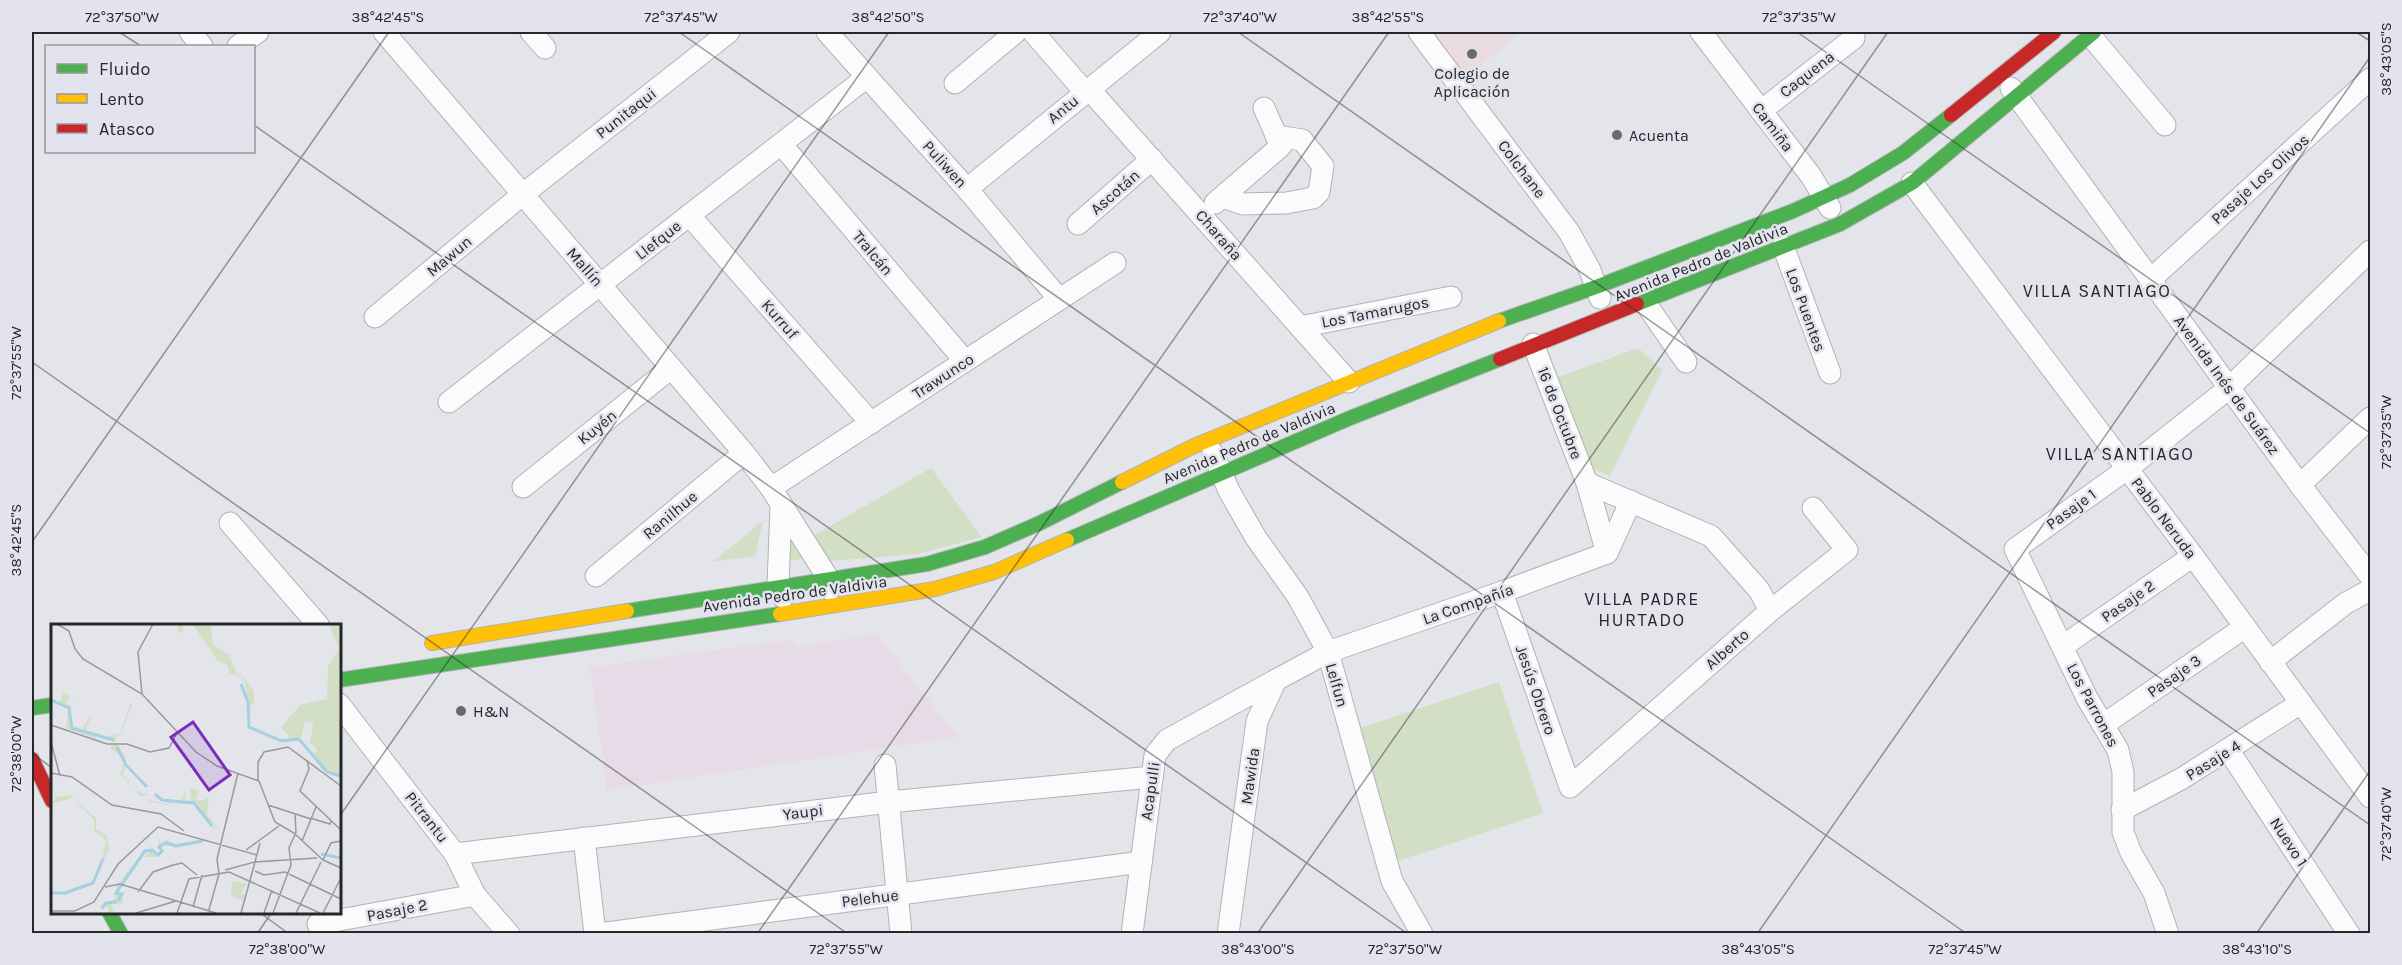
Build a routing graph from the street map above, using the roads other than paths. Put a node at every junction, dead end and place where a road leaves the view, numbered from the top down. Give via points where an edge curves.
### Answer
1 (190, 32) edge
2 (258, 32) edge
3 (384, 32) edge
4 (531, 32) edge
5 (729, 32) edge
6 (827, 32) edge
7 (1016, 32) edge
8 (1033, 32) edge
9 (1160, 32) edge
10 (1419, 32) edge
11 (1702, 32) edge
12 (2054, 32) edge
13 (2092, 33) edge
14 (1854, 38) dead end
15 (201, 45) edge
16 (239, 45) edge
17 (545, 48) dead end
18 (2002, 75) junction
19 (867, 77) junction
20 (2370, 79) edge
21 (955, 83) dead end
22 (1087, 90) junction
23 (2017, 98) junction
24 (1264, 108) dead end
25 (1761, 111) junction
26 (2165, 125) dead end
27 (1276, 136) junction
28 (781, 144) junction
29 (1152, 159) junction
30 (1912, 183) junction
31 (967, 189) junction
32 (522, 195) junction
33 (1223, 197) junction
34 (1823, 197) junction
35 (689, 215) junction
36 (1201, 215) junction
37 (1078, 224) dead end
38 (1840, 224) junction
39 (1783, 246) junction
40 (2370, 252) edge
41 (1115, 263) dead end
42 (2150, 280) junction
43 (600, 286) junction
44 (1596, 286) junction
45 (1451, 297) dead end
46 (1059, 299) junction
47 (1644, 301) junction
48 (375, 317) dead end
49 (1607, 317) junction
50 (1300, 327) junction
51 (1533, 344) junction
52 (965, 361) junction
53 (1686, 363) dead end
54 (671, 368) junction
55 (1830, 373) dead end
56 (1349, 382) junction
57 (2229, 388) junction
58 (1324, 392) junction
59 (449, 402) dead end
60 (2370, 418) edge
61 (871, 423) junction
62 (744, 453) junction
63 (1213, 461) junction
64 (1183, 467) dead end
65 (2127, 469) junction
66 (1587, 483) junction
67 (2300, 485) junction
68 (524, 487) dead end
69 (776, 497) junction
70 (1631, 501) junction
71 (1077, 505) junction
72 (1813, 508) dead end
73 (230, 523) dead end
74 (2015, 549) joint
75 (1607, 553) junction
76 (2193, 556) junction
77 (596, 576) dead end
78 (2370, 576) edge
79 (828, 579) junction
80 (778, 586) junction
81 (2370, 590) edge
82 (1502, 592) junction
83 (833, 606) junction
84 (788, 611) junction
85 (1770, 611) junction
86 (317, 624) edge
87 (2246, 627) junction
88 (420, 645) dead end
89 (2063, 646) junction
90 (1328, 652) junction
91 (2270, 662) junction
92 (340, 680) edge
93 (1276, 680) junction
94 (2301, 703) junction
95 (51, 705) edge
96 (340, 705) edge
97 (32, 708) edge
98 (2103, 726) junction
99 (2229, 751) junction
100 (32, 759) edge
101 (885, 765) dead end
102 (1152, 777) junction
103 (1570, 787) joint
104 (2370, 797) edge
105 (51, 799) edge
106 (889, 802) junction
107 (2122, 810) junction
108 (584, 838) junction
109 (455, 854) junction
110 (1141, 862) junction
111 (898, 894) junction
112 (475, 895) junction
113 (111, 914) edge
114 (363, 917) junction
115 (318, 924) dead end
116 (121, 933) edge
117 (378, 933) edge
118 (509, 933) edge
119 (597, 933) edge
120 (902, 933) edge
121 (1132, 933) edge
122 (1228, 933) edge
123 (1422, 933) edge
124 (2168, 933) edge
125 (2349, 933) edge

1 - 15 street
2 - 16 street
3 - 32 street, Mallín
4 - 17 street
5 - 32 street, Punitaqui
6 - 19 street, Puliwen
7 - 21 street
8 - 22 street, Charaña
9 - 22 street, Antu
10 - 44 street, Colchane via 1569,232
11 - 25 street, Camiña
12 - 18 main road, Avenida Pedro de Valdivia
13 - 23 main road, Avenida Pedro de Valdivia
13 - 26 street
14 - 25 street, Caquena
18 - 23 street, Avenida Inés de Suárez
18 - 34 main road, Avenida Pedro de Valdivia via 1903,153
19 - 28 street, Llefque
19 - 31 street, Puliwen
20 - 42 street, Pasaje Los Olivos
22 - 29 street, Charaña
22 - 31 street, Antu
23 - 30 main road, Avenida Pedro de Valdivia
23 - 42 street, Avenida Inés de Suárez
24 - 27 street
25 - 34 street, Camiña
27 - 33 street via 1281,146 1277,151
27 - 33 street via 1302,141 1323,166 1313,198 1243,204
28 - 35 street, Llefque
28 - 52 street, Tralcán
29 - 36 street, Charaña
29 - 37 street, Ascotán
30 - 38 main road, Avenida Pedro de Valdivia
30 - 65 street, Pablo Neruda
31 - 46 street, Puliwen
32 - 43 street, Mallín
32 - 48 street, Mawun
33 - 36 street
34 - 38 street, Camiña
34 - 44 main road, Avenida Pedro de Valdivia
35 - 43 street, Llefque
35 - 61 street, Kurruf
36 - 50 street, Charaña
38 - 39 main road, Avenida Pedro de Valdivia
39 - 47 main road, Avenida Pedro de Valdivia
39 - 55 street, Los Puentes
40 - 57 street, Pasaje 1
41 - 46 street, Trawunco
42 - 57 street, Avenida Inés de Suárez
43 - 54 street, Mallín
43 - 59 street, Llefque
44 - 49 street, Colchane
44 - 56 main road, Avenida Pedro de Valdivia
45 - 50 street, Los Tamarugos
46 - 52 street, Trawunco
47 - 49 main road, Avenida Pedro de Valdivia
47 - 53 street
49 - 51 main road, Avenida Pedro de Valdivia
50 - 56 street, Charaña
51 - 63 main road, Avenida Pedro de Valdivia
51 - 66 street, 16 de Octubre
52 - 61 street, Trawunco
54 - 62 street, Mallín
54 - 68 street, Kuyén
56 - 58 main road, Avenida Pedro de Valdivia
57 - 65 street, Pasaje 1
57 - 67 street, Avenida Inés de Suárez
58 - 63 main road via 1318,404
58 - 71 main road, Avenida Pedro de Valdivia via 1194,446
60 - 67 street
61 - 69 street, Trawunco
62 - 69 street, Mallín
62 - 77 street, Ranilhue
63 - 83 main road, Avenida Pedro de Valdivia via 994,572 935,589
63 - 90 street, Lelfun
64 - 71 main road via 1111,501
65 - 74 street, Pasaje 1
65 - 76 street, Pablo Neruda
66 - 70 street
66 - 75 street, 16 de Octubre
67 - 78 street, Avenida Inés de Suárez
69 - 79 street, Mallín
69 - 80 street
70 - 75 street
70 - 85 street via 1711,536 1759,590
71 - 79 main road, Avenida Pedro de Valdivia via 985,547 927,564
72 - 85 street, Alberto via 1847,550
73 - 86 street
74 - 89 street, Los Parrones
75 - 82 street, La Compañía
76 - 87 street, Pablo Neruda
76 - 89 street, Pasaje 2
79 - 80 main road, Avenida Pedro de Valdivia
79 - 83 street, Mallín
80 - 84 street
80 - 88 main road, Avenida Pedro de Valdivia
81 - 91 street via 2346,603
82 - 90 street, La Compañía
82 - 103 street, Jesús Obrero
83 - 84 main road, Avenida Pedro de Valdivia
84 - 92 main road, Avenida Pedro de Valdivia
85 - 103 street, Alberto
87 - 91 street, Pablo Neruda
87 - 98 street, Pasaje 3
89 - 98 street, Los Parrones
90 - 93 street
90 - 123 street, Lelfun via 1392,881
91 - 94 street, Pablo Neruda
93 - 102 street, Acapulli via 1167,740 1155,755
93 - 122 street, Mawida via 1257,721
94 - 99 street, Pasaje 4
94 - 104 street, Pablo Neruda
95 - 97 main road
96 - 109 street, Pitrantu
98 - 107 street, Los Parrones via 2118,750 2123,772
99 - 107 street, Pasaje 4
99 - 125 street, Nuevo 1
100 - 105 main road
101 - 106 street
102 - 106 street, Yaupi
102 - 110 street, Acapulli
106 - 108 street, Yaupi
106 - 111 street
107 - 124 street, Los Parrones via 2123,832 2131,854 2154,893
108 - 109 street, Yaupi
108 - 119 street
109 - 112 street, Pitrantu
110 - 111 street, Pelehue
110 - 121 street, Acapulli
111 - 119 street, Pelehue
111 - 120 street
112 - 114 street, Pasaje 2
112 - 118 street, Pitrantu
113 - 116 main road
114 - 115 street, Pasaje 2
114 - 117 street

